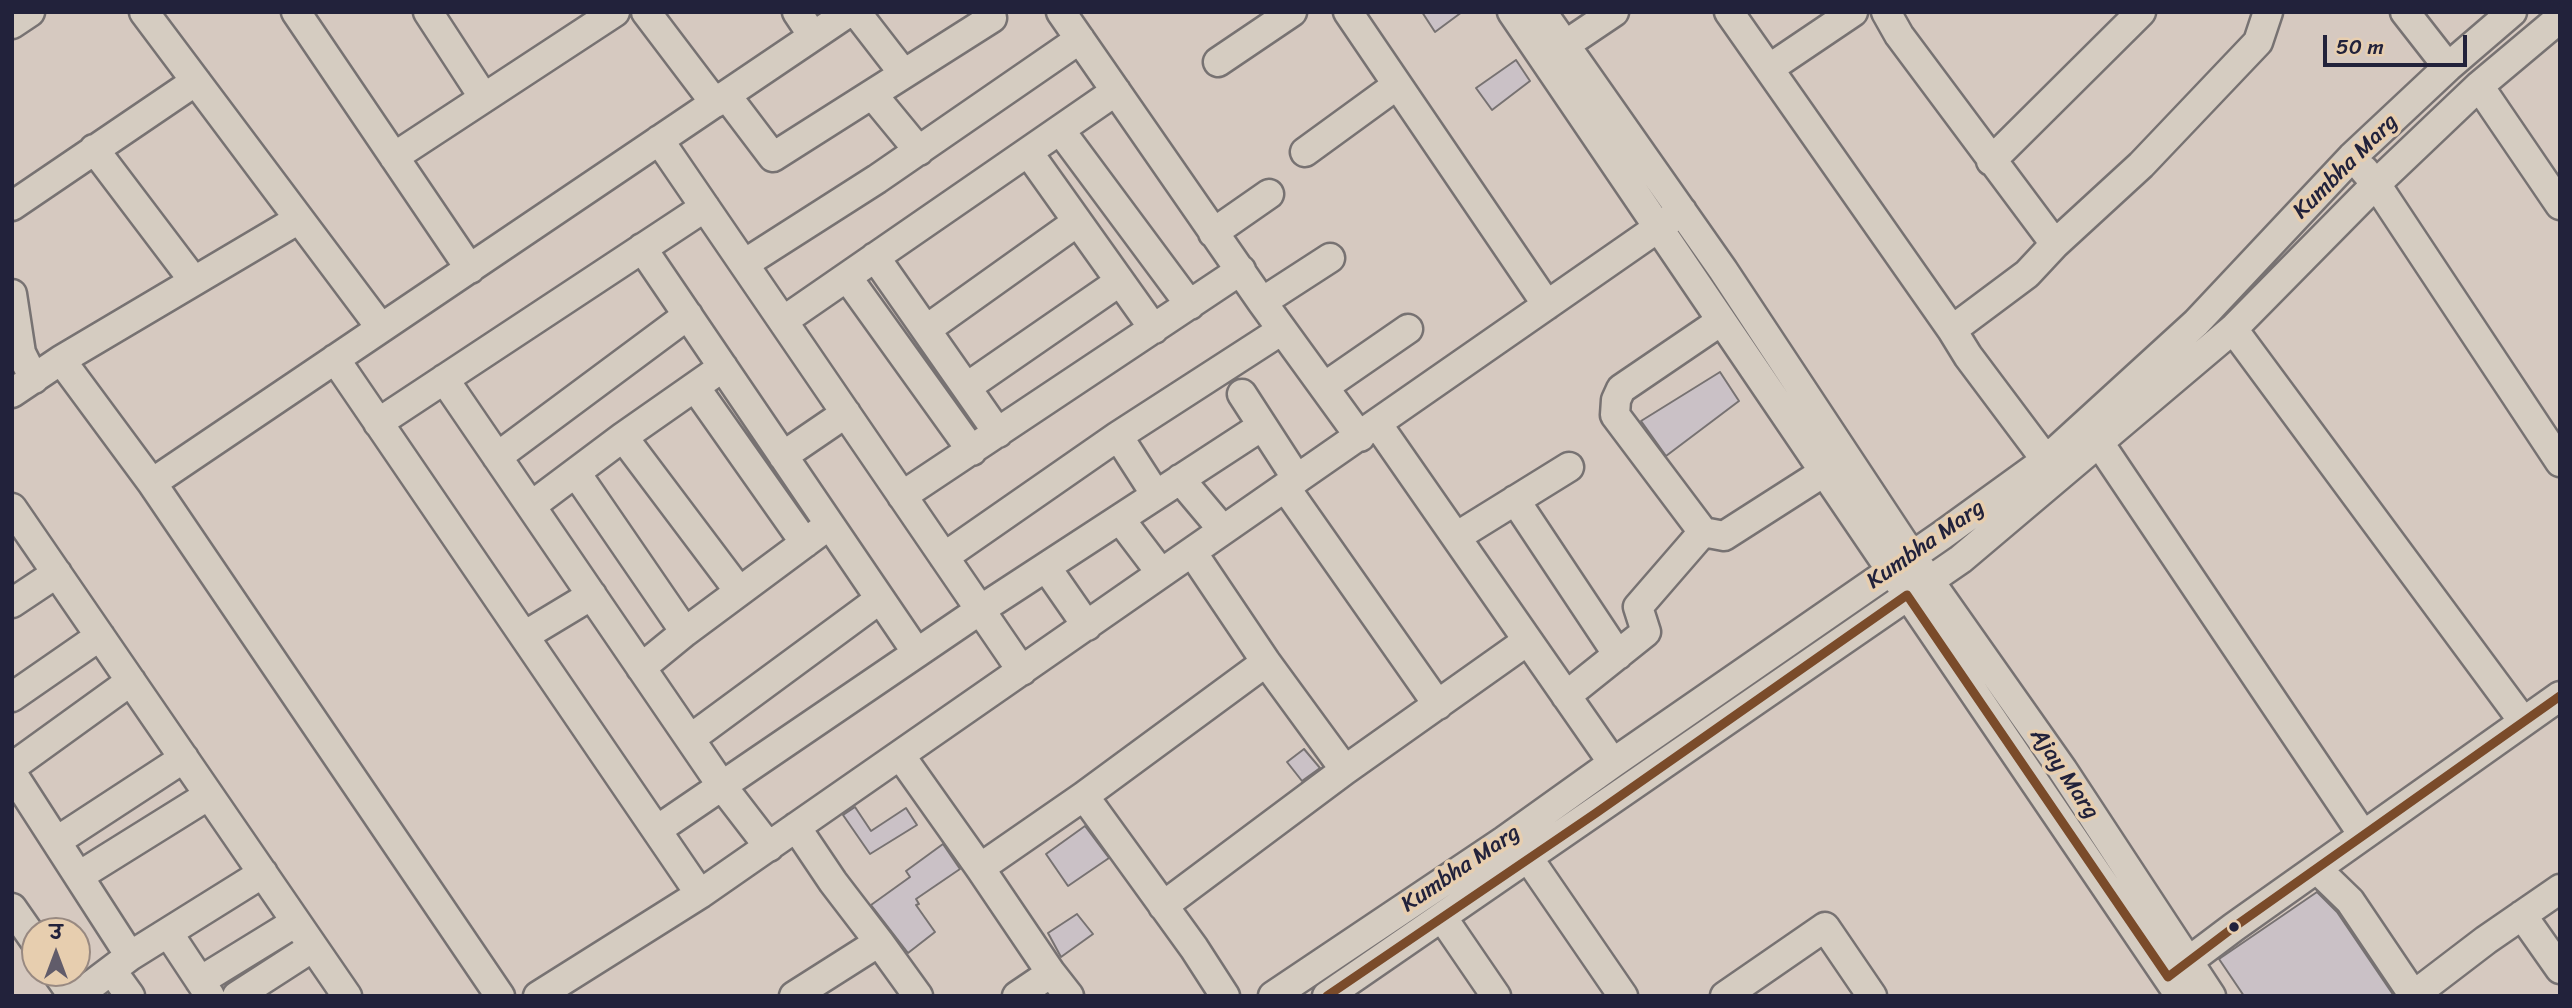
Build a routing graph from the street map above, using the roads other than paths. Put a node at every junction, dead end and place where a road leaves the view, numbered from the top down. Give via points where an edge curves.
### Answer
1 (30, 12) edge
2 (144, 12) edge
3 (296, 12) edge
4 (428, 12) edge
5 (615, 12) edge
6 (646, 12) edge
7 (797, 12) edge
8 (849, 12) edge
9 (856, 12) edge
10 (987, 12) edge
11 (1061, 12) edge
12 (1292, 12) edge
13 (1348, 12) edge
14 (1512, 12) edge
15 (1542, 12) edge
16 (1614, 12) edge
17 (1729, 12) edge
18 (1853, 12) edge
19 (1886, 12) edge
20 (2141, 12) edge
21 (2268, 12) edge
22 (2405, 12) edge
23 (2512, 12) edge
24 (2560, 18) edge
25 (12, 24) edge
26 (813, 36) junction
27 (1080, 40) junction
28 (1565, 45) junction
29 (1218, 62) dead end
30 (2448, 66) junction
31 (1770, 68) junction
32 (904, 74) junction
33 (196, 81) junction
34 (1397, 85) junction
35 (2479, 86) junction
36 (1116, 91) junction
37 (872, 94) junction
38 (484, 98) junction
39 (721, 99) junction
40 (1060, 130) junction
41 (659, 140) junction
42 (94, 149) junction
43 (919, 151) junction
44 (1028, 152) junction
45 (1305, 152) dead end
46 (394, 157) junction
47 (2352, 157) junction
48 (1991, 161) junction
49 (2376, 184) junction
50 (1269, 194) dead end
51 (2560, 205) edge
52 (12, 206) edge
53 (705, 207) junction
54 (1682, 211) junction
55 (299, 219) junction
56 (1077, 222) junction
57 (1658, 228) junction
58 (1213, 233) junction
59 (2055, 244) junction
60 (642, 248) junction
61 (875, 257) junction
62 (1330, 258) dead end
63 (744, 264) junction
64 (470, 269) junction
65 (1241, 270) junction
66 (847, 277) junction
67 (194, 281) junction
68 (1119, 282) junction
69 (12, 294) edge
70 (1262, 302) junction
71 (1190, 305) junction
72 (1547, 305) junction
73 (688, 315) junction
74 (783, 321) junction
75 (1721, 321) junction
76 (381, 328) junction
77 (927, 329) junction
78 (1154, 329) junction
79 (1408, 329) dead end
80 (2233, 329) junction
81 (1282, 330) junction
82 (1952, 330) junction
83 (335, 359) junction
84 (61, 360) junction
85 (723, 367) junction
86 (444, 379) junction
87 (23, 386) edge
88 (695, 387) junction
89 (967, 387) junction
90 (1324, 387) junction
91 (1241, 394) dead end
92 (846, 413) junction
93 (378, 423) junction
94 (1262, 426) junction
95 (1369, 431) junction
96 (998, 433) junction
97 (1118, 436) junction
98 (623, 437) junction
99 (2100, 444) junction
100 (972, 451) junction
101 (783, 456) junction
102 (497, 457) junction
103 (2046, 460) junction
104 (2560, 462) edge
105 (1569, 467) dead end
106 (1824, 472) junction
107 (576, 473) junction
108 (1180, 479) junction
109 (152, 483) junction
110 (1291, 483) junction
111 (1156, 495) junction
112 (902, 496) junction
113 (1515, 500) junction
114 (531, 506) junction
115 (1120, 519) junction
116 (16, 520) edge
117 (829, 525) junction
118 (1223, 530) junction
119 (1703, 532) junction
120 (1456, 537) junction
121 (805, 543) junction
122 (1192, 552) junction
123 (944, 557) junction
124 (1901, 563) junction
125 (1046, 567) junction
126 (57, 573) junction
127 (1161, 573) junction
128 (1918, 588) junction
129 (739, 591) junction
130 (592, 595) junction
131 (880, 600) junction
132 (12, 603) edge
133 (980, 610) junction
134 (1087, 626) junction
135 (685, 632) junction
136 (100, 636) junction
137 (524, 636) junction
138 (1527, 641) junction
139 (917, 653) junction
140 (1618, 655) junction
141 (1266, 662) junction
142 (641, 668) junction
143 (1022, 671) junction
144 (131, 681) junction
145 (1566, 696) junction
146 (2560, 696) edge
147 (12, 697) edge
148 (1438, 705) junction
149 (2523, 721) junction
150 (690, 739) junction
151 (900, 755) junction
152 (184, 758) junction
153 (1613, 763) junction
154 (12, 770) edge
155 (1345, 770) junction
156 (722, 786) junction
157 (209, 794) junction
158 (1084, 796) junction
159 (796, 827) junction
160 (657, 830) junction
161 (2363, 835) junction
162 (57, 841) junction
163 (769, 847) junction
164 (1529, 859) junction
165 (980, 868) junction
166 (2318, 869) junction
167 (263, 873) junction
168 (79, 876) junction
169 (2560, 890) edge
170 (700, 894) junction
171 (1163, 906) junction
172 (2522, 915) junction
173 (1442, 917) junction
174 (296, 922) junction
175 (169, 934) junction
176 (878, 942) junction
177 (313, 947) junction
178 (121, 964) junction
179 (2560, 969) edge
180 (1051, 973) junction
181 (2188, 984) edge
182 (205, 989) edge
183 (1726, 995) edge
184 (2414, 995) edge
185 (75, 996) edge
186 (130, 996) edge
187 (237, 996) edge
188 (347, 996) edge
189 (500, 996) edge
190 (538, 996) edge
191 (794, 996) edge
192 (918, 996) edge
193 (1017, 996) edge
194 (1069, 996) edge
195 (1225, 996) edge
196 (1273, 996) edge
197 (1327, 996) edge
198 (1496, 996) edge
199 (1623, 996) edge
200 (1872, 996) edge

1 - 25 street
2 - 33 street
3 - 46 street
4 - 38 street
5 - 38 street
6 - 39 street
7 - 26 street
8 - 26 street
9 - 32 street
10 - 32 street via 992,18
11 - 27 street
12 - 29 street
13 - 34 street
14 - 57 street
15 - 28 street
16 - 28 street
17 - 31 street
18 - 31 street
19 - 48 street
20 - 48 street
21 - 59 street via 2258,42 2141,165
22 - 30 street
23 - 30 street, Kumbha Marg
24 - 35 street, Kumbha Marg
26 - 39 street
27 - 36 street
27 - 43 street
28 - 54 street
30 - 47 street, Kumbha Marg
31 - 82 street
32 - 37 street
33 - 42 street
33 - 55 street
34 - 45 street
34 - 72 street
35 - 49 street, Kumbha Marg
35 - 51 street
36 - 40 street
36 - 58 street
37 - 39 street via 773,157
37 - 43 street
38 - 46 street
39 - 41 street
40 - 44 street
40 - 71 street
41 - 53 street
41 - 64 street
42 - 52 street
42 - 67 street
43 - 63 street
44 - 56 street
44 - 61 street
46 - 64 street
47 - 49 street
47 - 103 street, Kumbha Marg via 2196,323
48 - 59 street
49 - 80 street, Kumbha Marg
49 - 104 street
50 - 58 street
53 - 60 street
53 - 63 street
54 - 57 street
54 - 124 street
55 - 67 street
55 - 76 street
56 - 68 street
56 - 77 street
57 - 72 street
57 - 75 street
58 - 65 street
59 - 82 street via 2028,274
60 - 73 street
60 - 86 street
61 - 66 street
61 - 77 street
62 - 70 street
63 - 74 street
64 - 76 street
65 - 70 street
65 - 71 street
66 - 74 street
66 - 100 street
67 - 84 street
68 - 78 street
68 - 89 street
69 - 87 street
70 - 81 street
71 - 78 street
72 - 95 street
73 - 85 street
73 - 102 street
74 - 92 street
75 - 106 street
75 - 119 street via 1621,389 1616,400 1615,415
76 - 83 street
77 - 89 street
78 - 96 street
79 - 90 street
80 - 99 street, Kumbha Marg
80 - 149 street
81 - 90 street
81 - 97 street
82 - 103 street
83 - 93 street
83 - 109 street
84 - 87 street
84 - 109 street
85 - 88 street
85 - 101 street
86 - 93 street
86 - 102 street
88 - 98 street
88 - 121 street
89 - 96 street
90 - 95 street
91 - 94 street
92 - 101 street
92 - 112 street
93 - 137 street
94 - 108 street
94 - 110 street
95 - 110 street
95 - 120 street
96 - 100 street
97 - 111 street
97 - 123 street
98 - 107 street
98 - 129 street
99 - 128 street, Kumbha Marg via 1961,559
99 - 161 street
100 - 112 street
101 - 117 street
102 - 114 street
103 - 124 street, Kumbha Marg
105 - 113 street
106 - 119 street via 1724,536
106 - 124 street
107 - 114 street
107 - 135 street
108 - 111 street
108 - 118 street
109 - 189 street
110 - 118 street
110 - 148 street
111 - 115 street
112 - 123 street
113 - 120 street
113 - 140 street
114 - 130 street
115 - 125 street
115 - 127 street
116 - 126 street
117 - 121 street
117 - 131 street
118 - 122 street
119 - 140 street via 1638,607 1646,632
120 - 138 street
121 - 129 street
122 - 127 street
122 - 141 street
123 - 133 street
124 - 128 street, Ajay Marg
124 - 153 street, Kumbha Marg
125 - 133 street
125 - 134 street
126 - 132 street
126 - 136 street
127 - 134 street
128 - 164 street, Kumbha Marg
128 - 181 street, Ajay Marg via 2062,769
129 - 135 street
130 - 137 street
130 - 142 street
131 - 139 street
131 - 150 street
133 - 139 street
133 - 143 street
134 - 143 street
135 - 142 street
136 - 144 street
136 - 147 street
137 - 160 street
138 - 145 street
138 - 148 street
139 - 156 street
140 - 145 street
141 - 155 street
141 - 158 street
142 - 150 street
143 - 151 street
144 - 152 street
144 - 154 street
145 - 153 street
146 - 149 street
148 - 155 street
149 - 161 street
150 - 156 street
151 - 159 street
151 - 165 street
152 - 157 street
152 - 162 street
153 - 196 street, Kumbha Marg
154 - 162 street
155 - 171 street
156 - 160 street
156 - 163 street
157 - 167 street
157 - 168 street
158 - 165 street
158 - 171 street
159 - 163 street
159 - 176 street
160 - 170 street
161 - 166 street
162 - 168 street
163 - 170 street
164 - 173 street, Kumbha Marg
164 - 199 street
165 - 180 street
166 - 181 street
166 - 184 street via 2350,901
167 - 174 street
167 - 175 street
168 - 178 street
169 - 172 street
170 - 190 street
171 - 195 street
172 - 179 street
172 - 184 street
173 - 197 street, Kumbha Marg
173 - 198 street
174 - 177 street
174 - 182 street
175 - 178 street
175 - 182 street
176 - 191 street
176 - 192 street
177 - 187 street
177 - 188 street
178 - 185 street
178 - 186 street
180 - 193 street
180 - 194 street
183 - 200 street via 1825,928

